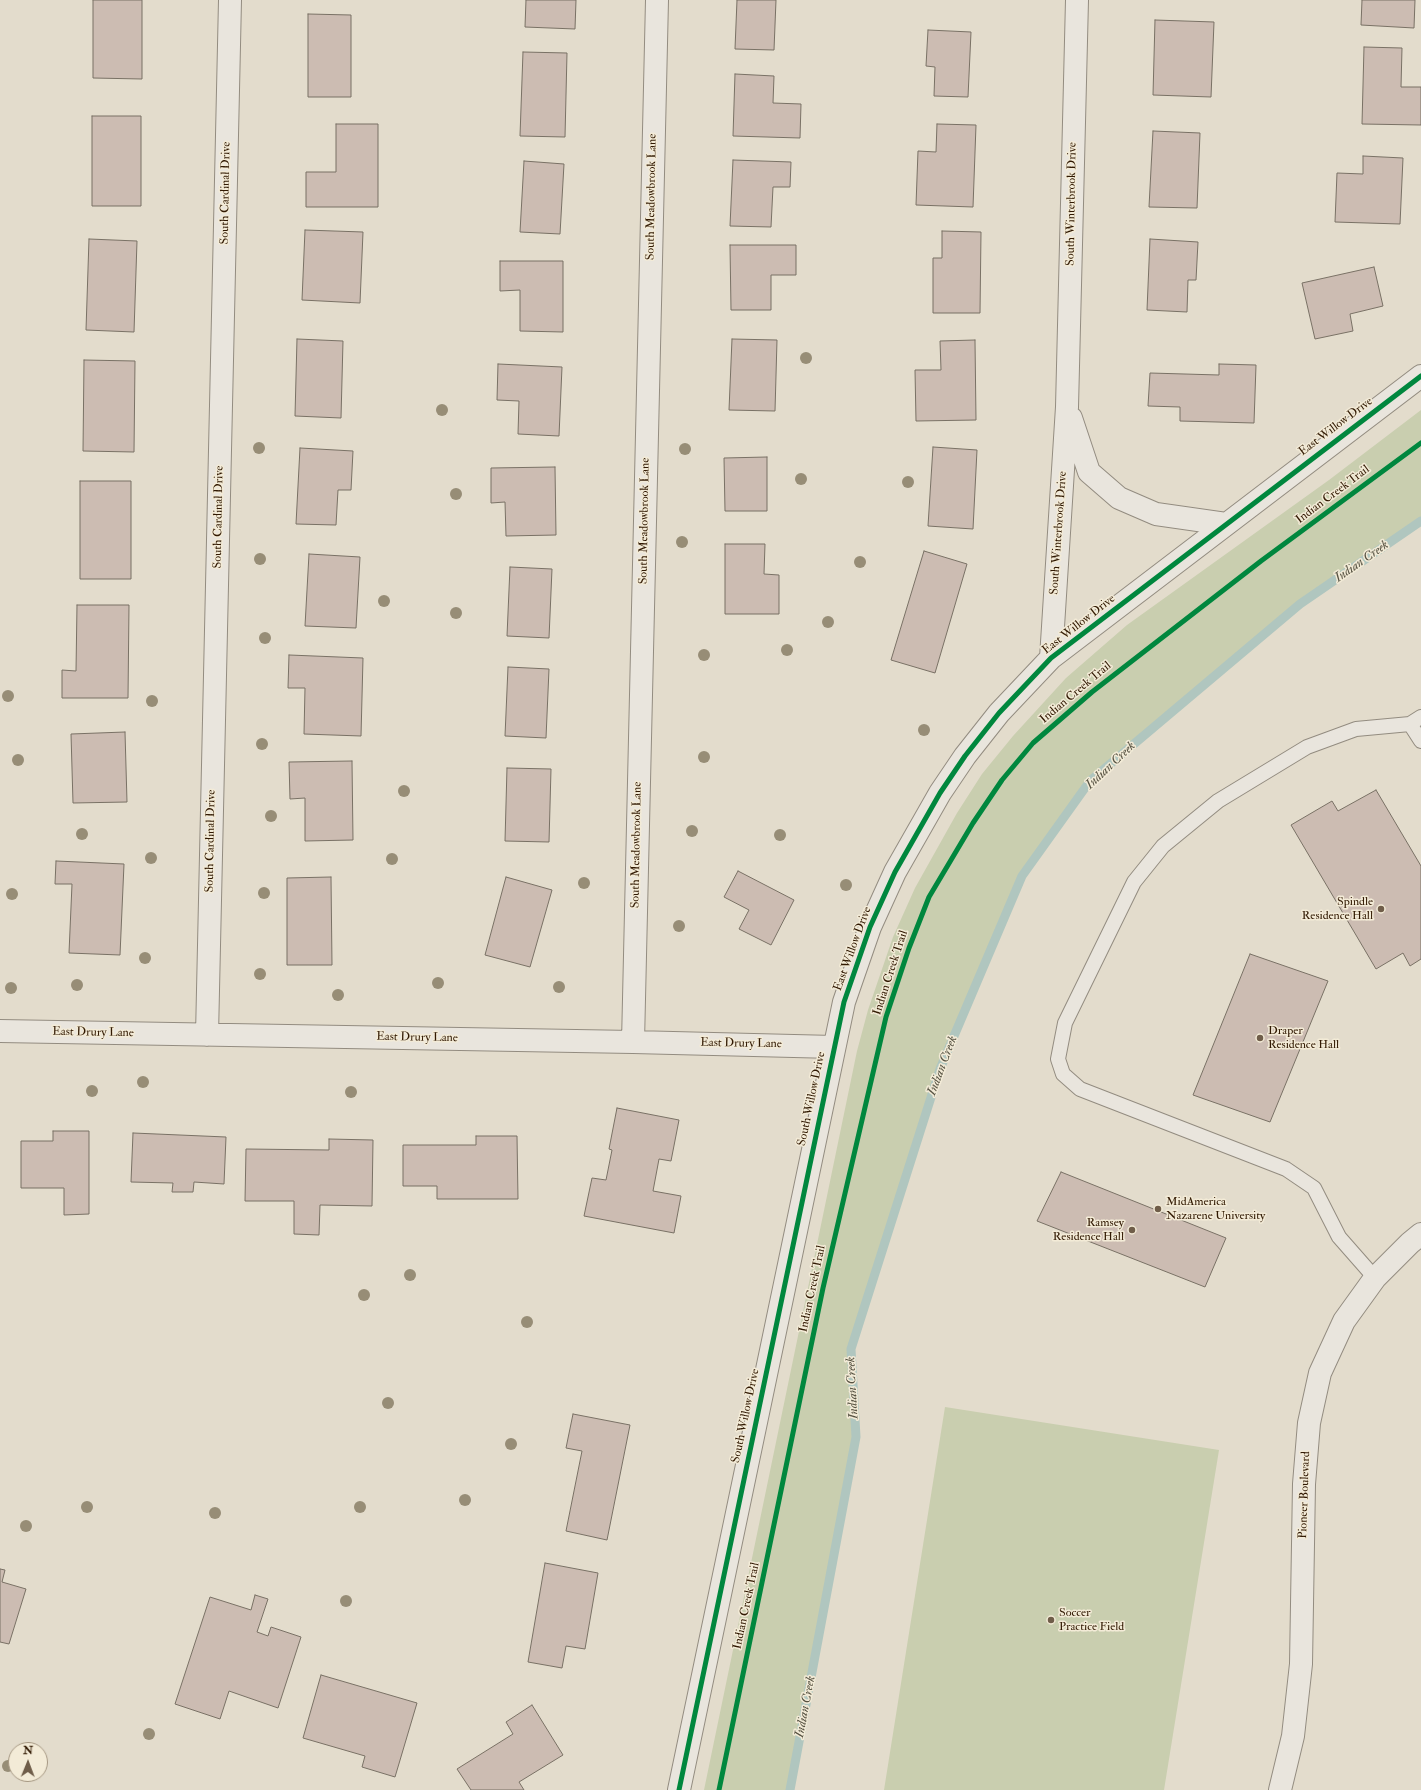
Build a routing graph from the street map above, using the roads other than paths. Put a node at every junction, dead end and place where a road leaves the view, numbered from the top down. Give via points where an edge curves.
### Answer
1 (230, 0) edge
2 (657, 0) edge
3 (1077, 0) edge
4 (1421, 376) edge
5 (1067, 407) junction
6 (1226, 524) junction
7 (1051, 658) junction
8 (1415, 721) edge
9 (1421, 741) edge
10 (0, 1031) edge
11 (207, 1035) junction
12 (633, 1042) junction
13 (834, 1047) junction
14 (1421, 1234) edge
15 (1375, 1278) junction
16 (679, 1790) edge
17 (1280, 1790) edge

1 - 11 street, South Cardinal Drive
2 - 12 street, South Meadowbrook Lane
3 - 5 street, South Winterbrook Drive
4 - 6 street, East Willow Drive
5 - 6 street, South Winterbrook Drive via 1089,472 1119,498 1156,514
5 - 7 street, South Winterbrook Drive
6 - 7 street, East Willow Drive
7 - 13 street, East Willow Drive via 999,713 965,756 940,793 895,872 870,927 844,1002
8 - 9 lane
8 - 15 lane via 1356,729 1307,747 1218,801 1163,846 1134,882 1065,1023 1058,1059 1063,1074 1080,1089 1286,1169 1314,1188 1339,1237
10 - 11 street, East Drury Lane
11 - 12 street, East Drury Lane
12 - 13 street, East Drury Lane
13 - 16 street, South Willow Drive
14 - 15 street, Pioneer Boulevard
15 - 17 street, Pioneer Boulevard via 1344,1321 1320,1373 1309,1423 1304,1484 1301,1664 1293,1736

